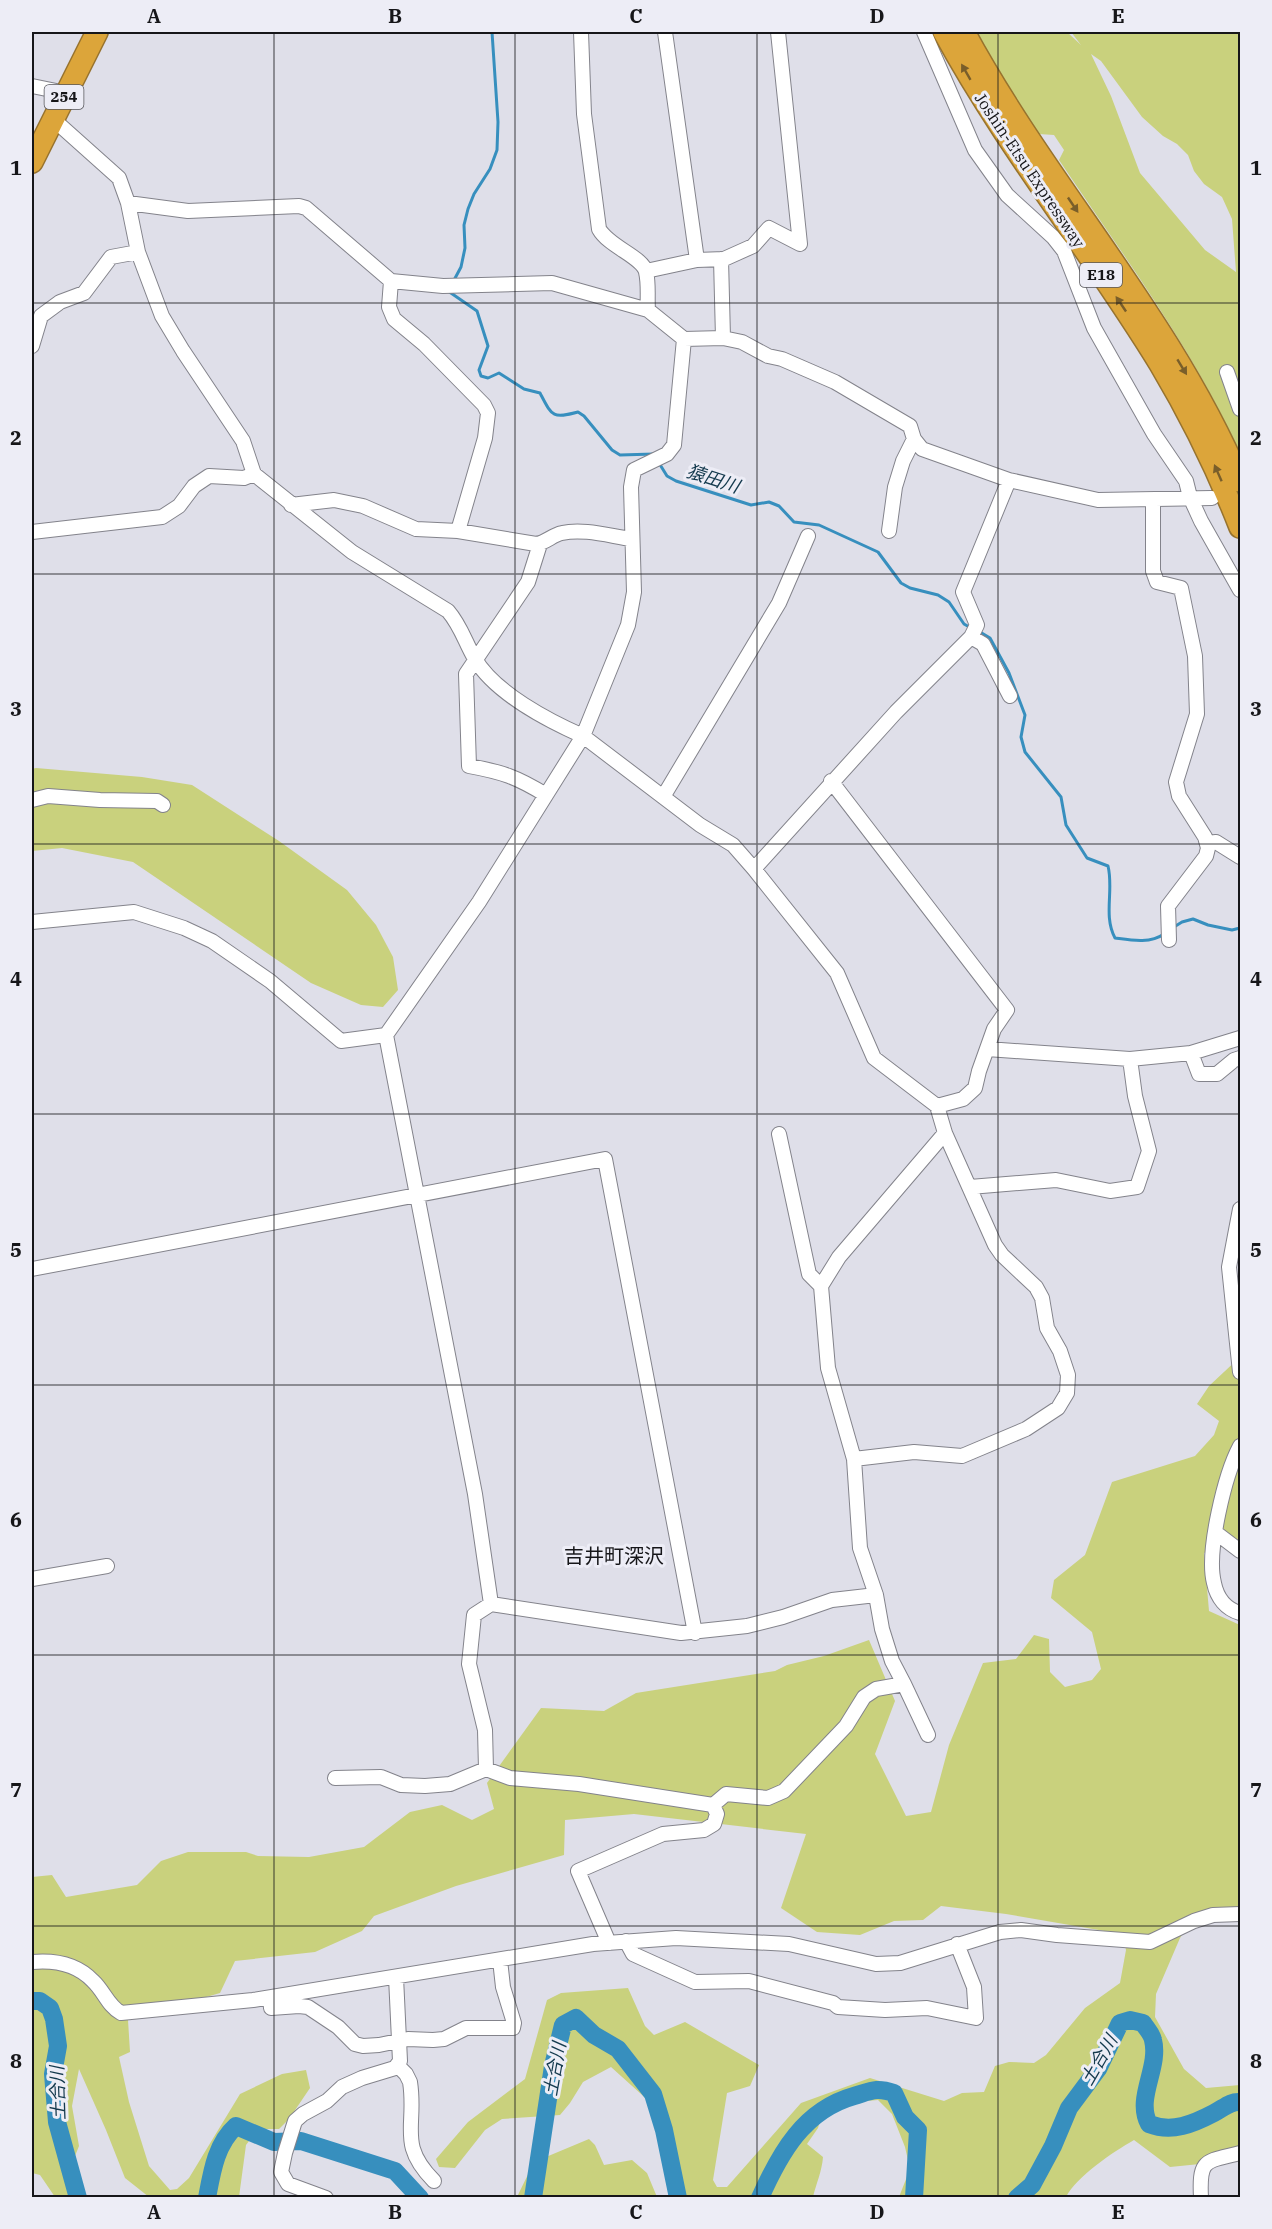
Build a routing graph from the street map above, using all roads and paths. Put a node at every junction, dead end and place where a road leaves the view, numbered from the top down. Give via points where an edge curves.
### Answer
1 (97, 32) edge
2 (581, 32) edge
3 (665, 32) edge
4 (778, 32) edge
5 (924, 32) edge
6 (944, 32) edge
7 (964, 32) edge
8 (32, 86) edge
9 (66, 93) junction
10 (53, 119) junction
11 (32, 162) edge
12 (128, 203) junction
13 (138, 252) junction
14 (721, 259) junction
15 (698, 260) junction
16 (646, 271) junction
17 (391, 281) junction
18 (648, 310) junction
19 (36, 314) edge
20 (723, 338) junction
21 (684, 339) junction
22 (32, 346) edge
23 (1227, 372) dead end
24 (1240, 409) edge
25 (915, 439) junction
26 (254, 474) junction
27 (1009, 480) junction
28 (1240, 481) edge
29 (1190, 497) junction
30 (1212, 498) dead end
31 (1153, 500) junction
32 (291, 505) junction
33 (1240, 527) edge
34 (458, 531) junction
35 (889, 531) dead end
36 (32, 532) edge
37 (808, 536) dead end
38 (632, 539) junction
39 (540, 543) junction
40 (1240, 591) edge
41 (971, 637) junction
42 (476, 660) junction
43 (1010, 696) dead end
44 (583, 736) junction
45 (831, 781) junction
46 (546, 795) junction
47 (663, 797) junction
48 (32, 800) edge
49 (163, 805) dead end
50 (1207, 843) junction
51 (1240, 857) edge
52 (753, 869) junction
53 (32, 922) edge
54 (1169, 940) dead end
55 (386, 1035) junction
56 (1240, 1038) edge
57 (987, 1049) junction
58 (1191, 1053) junction
59 (1240, 1058) edge
60 (1130, 1059) junction
61 (937, 1106) junction
62 (945, 1132) junction
63 (779, 1134) dead end
64 (970, 1187) junction
65 (417, 1195) junction
66 (1240, 1209) edge
67 (32, 1269) edge
68 (820, 1286) junction
69 (1240, 1372) edge
70 (1240, 1446) edge
71 (854, 1459) junction
72 (1215, 1532) junction
73 (1240, 1551) edge
74 (107, 1566) dead end
75 (32, 1579) edge
76 (876, 1595) junction
77 (491, 1604) junction
78 (1240, 1612) edge
79 (695, 1633) junction
80 (904, 1684) junction
81 (928, 1735) dead end
82 (486, 1769) junction
83 (335, 1778) dead end
84 (713, 1805) junction
85 (1240, 1914) edge
86 (626, 1941) junction
87 (609, 1943) junction
88 (957, 1944) junction
89 (500, 1960) junction
90 (32, 1962) edge
91 (396, 1977) junction
92 (270, 1998) junction
93 (400, 2041) junction
94 (397, 2065) junction
95 (1240, 2153) edge
96 (434, 2181) dead end
97 (326, 2198) edge
98 (1201, 2198) edge

1 - 9 highway, 254
2 - 16 street via 584,114 599,229 604,239 642,263
3 - 15 street
4 - 14 street via 800,244 769,228 753,246
5 - 29 street via 975,150 1007,195 1064,251 1094,328 1186,482
33 -> 6 highway, Joshin-Etsu Expressway / E18 via 1201,438 1160,365 1012,146
7 -> 28 highway, Joshin-Etsu Expressway / E18 via 1027,138 1173,352 1216,428
8 - 9 street
9 - 10 highway, 254
10 - 11 highway, 254
10 - 12 street via 119,178
12 - 13 street
12 - 17 street via 188,210 306,208
13 - 19 street via 111,257 84,293
13 - 26 street via 162,316 243,441
14 - 15 street
14 - 20 street
15 - 16 street
16 - 18 street
17 - 18 street via 443,286 552,283
17 - 34 street via 389,307 394,319 424,344 488,413 485,438
18 - 21 street
19 - 22 street
20 - 21 street
20 - 25 street via 742,342 835,382 910,426
21 - 38 street via 674,445 667,454 634,470
23 - 24 street
25 - 27 street via 921,449
25 - 35 street via 894,487
26 - 32 street
26 - 36 street via 244,478 209,476 162,517
27 - 31 street via 1098,500
27 - 41 street via 963,592 977,625
29 - 30 street
29 - 31 street
29 - 40 street
31 - 50 street via 1154,571 1157,582 1181,588 1195,656 1197,714 1176,782 1179,796
32 - 34 street via 334,500 363,506 416,529
32 - 42 street via 352,552 448,611 458,622
34 - 39 street
37 - 47 street via 779,603
38 - 39 street via 574,531 559,533
38 - 44 street via 634,592 628,625
39 - 42 street via 528,582
41 - 43 street via 983,644
41 - 45 street
42 - 44 street via 503,689
42 - 46 street via 466,674 469,766 521,779
44 - 46 street
44 - 47 street
45 - 52 street
45 - 57 street via 1007,1010
46 - 55 street via 479,902
47 - 52 street via 733,845
48 - 49 street via 48,796 157,801
50 - 51 street via 1216,842
50 - 54 street via 1206,856 1168,906
52 - 61 street via 837,973 874,1058
53 - 55 street via 112,913 144,915 212,941 270,981 341,1041
55 - 65 street
56 - 58 street
57 - 60 street
57 - 61 street via 975,1088 963,1099
58 - 59 street via 1199,1074 1217,1074
58 - 60 street
60 - 64 street via 1149,1151 1137,1187 1110,1191 1056,1180
61 - 62 street
62 - 64 street
62 - 68 street via 839,1257
63 - 68 street via 809,1274
64 - 71 street via 995,1245 1042,1298 1047,1329 1068,1375 1067,1392 1058,1408 1026,1429 962,1456 914,1452
65 - 67 street
65 - 77 street via 475,1494
65 - 79 street via 605,1159
66 - 69 street via 1229,1267
68 - 71 street via 828,1368
70 - 72 street via 1233,1459
71 - 76 street via 860,1548
72 - 73 street
72 - 78 street via 1213,1583 1231,1610
74 - 75 street
76 - 79 street via 832,1600 747,1626
76 - 80 street via 892,1661
77 - 79 street
77 - 82 street via 474,1615 470,1664 485,1730
80 - 81 street
80 - 84 street via 876,1689 864,1697 846,1726 784,1791 768,1798 726,1794
82 - 83 street via 450,1784 424,1786 401,1785 381,1777
82 - 84 street via 510,1778 579,1784
84 - 87 street via 717,1814 714,1824 704,1830 663,1834 578,1871
85 - 88 street via 1213,1915 1150,1942 1021,1930
86 - 87 street
86 - 88 street via 676,1938 789,1944 876,1964 900,1963
86 - 88 street via 633,1954 694,1982 749,1981 838,2007 927,2008 976,2018 974,1987
87 - 89 street
89 - 91 street
89 - 93 street via 513,2028 466,2028 444,2038
90 - 92 street via 53,1961 73,1967 93,1980 121,2013
91 - 92 street
91 - 93 street
92 - 93 street via 271,2008 308,2007 355,2044
93 - 94 street
94 - 96 street via 410,2082 413,2154
94 - 97 street via 342,2087 296,2121 281,2172 288,2184
95 - 98 street via 1204,2164

